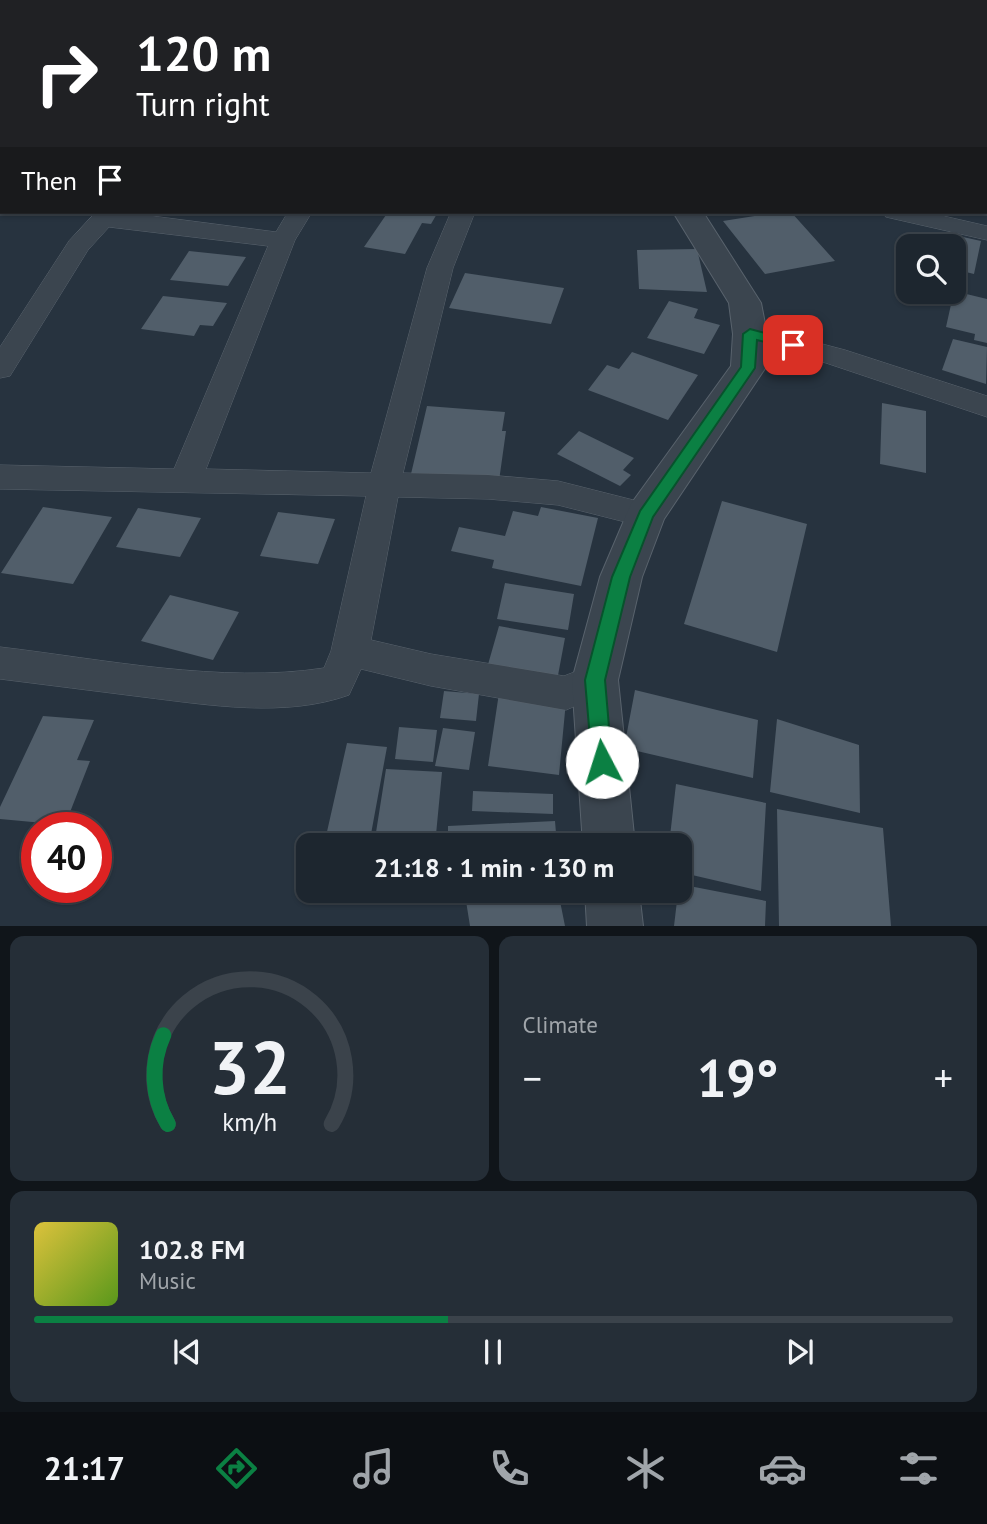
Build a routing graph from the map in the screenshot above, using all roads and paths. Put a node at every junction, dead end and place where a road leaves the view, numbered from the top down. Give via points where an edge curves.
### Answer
1 (299, 214) edge
2 (462, 214) edge
3 (689, 214) edge
4 (904, 214) edge
5 (107, 215) edge
6 (987, 233) edge
7 (283, 240) junction
8 (750, 334) junction
9 (0, 369) edge
10 (987, 407) edge
11 (0, 477) edge
12 (184, 482) junction
13 (384, 486) junction
14 (646, 515) junction
15 (350, 651) junction
16 (0, 663) edge
17 (595, 680) junction
18 (608, 833) edge
19 (613, 903) edge
20 (615, 926) edge

1 - 7 street
2 - 13 street via 440,268
3 - 8 street via 745,303
4 - 6 street
5 - 7 street
5 - 9 street via 78,246
7 - 12 street
8 - 10 street via 835,356
8 - 14 street via 748,368
11 - 12 street
12 - 13 street
13 - 14 street via 558,493
13 - 15 street
14 - 17 street via 621,577
15 - 16 street via 336,683 284,691 192,686
15 - 17 street via 566,693
17 - 18 street
19 - 20 street

